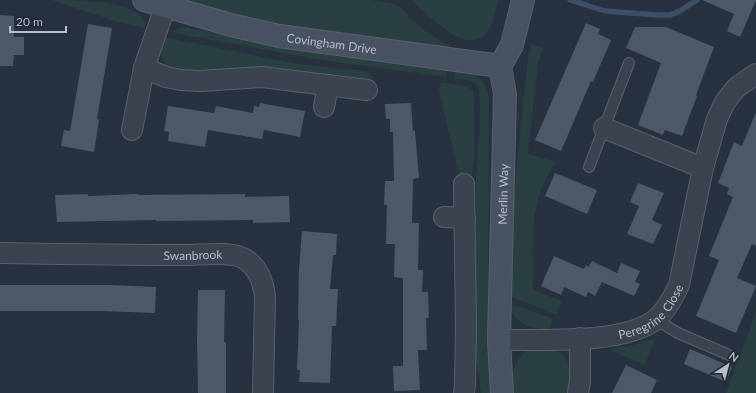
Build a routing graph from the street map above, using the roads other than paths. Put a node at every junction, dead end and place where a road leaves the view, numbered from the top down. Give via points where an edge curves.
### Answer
1 (144, 0) edge
2 (522, 2) edge
3 (165, 7) junction
4 (629, 62) dead end
5 (500, 66) junction
6 (144, 68) junction
7 (756, 74) edge
8 (328, 85) junction
9 (367, 90) dead end
10 (324, 107) dead end
11 (604, 128) junction
12 (132, 130) dead end
13 (589, 167) dead end
14 (702, 168) junction
15 (464, 184) dead end
16 (444, 217) dead end
17 (465, 218) junction
18 (0, 253) edge
19 (655, 319) junction
20 (580, 338) junction
21 (499, 340) junction
22 (729, 355) dead end
23 (263, 393) edge
24 (464, 393) edge
25 (502, 393) edge
26 (578, 393) edge

1 - 3 street, Covingham Drive
2 - 5 street via 512,45
3 - 5 street, Covingham Drive via 284,37
3 - 6 street
4 - 11 lane
5 - 21 street, Merlin Way via 505,94
6 - 8 street via 182,80 262,77
6 - 12 street
7 - 14 street, Peregrine Close via 736,88 725,102
8 - 9 street
8 - 10 street
11 - 13 lane
11 - 14 street
14 - 19 street, Peregrine Close via 679,285 670,303
15 - 17 street
16 - 17 street
17 - 24 street
18 - 23 street, Swanbrook via 232,255 243,258 259,273 264,284
19 - 20 street, Peregrine Close via 634,330 609,336
19 - 22 lane via 678,333
20 - 21 street, Peregrine Close
20 - 26 street
21 - 25 street, Merlin Way

